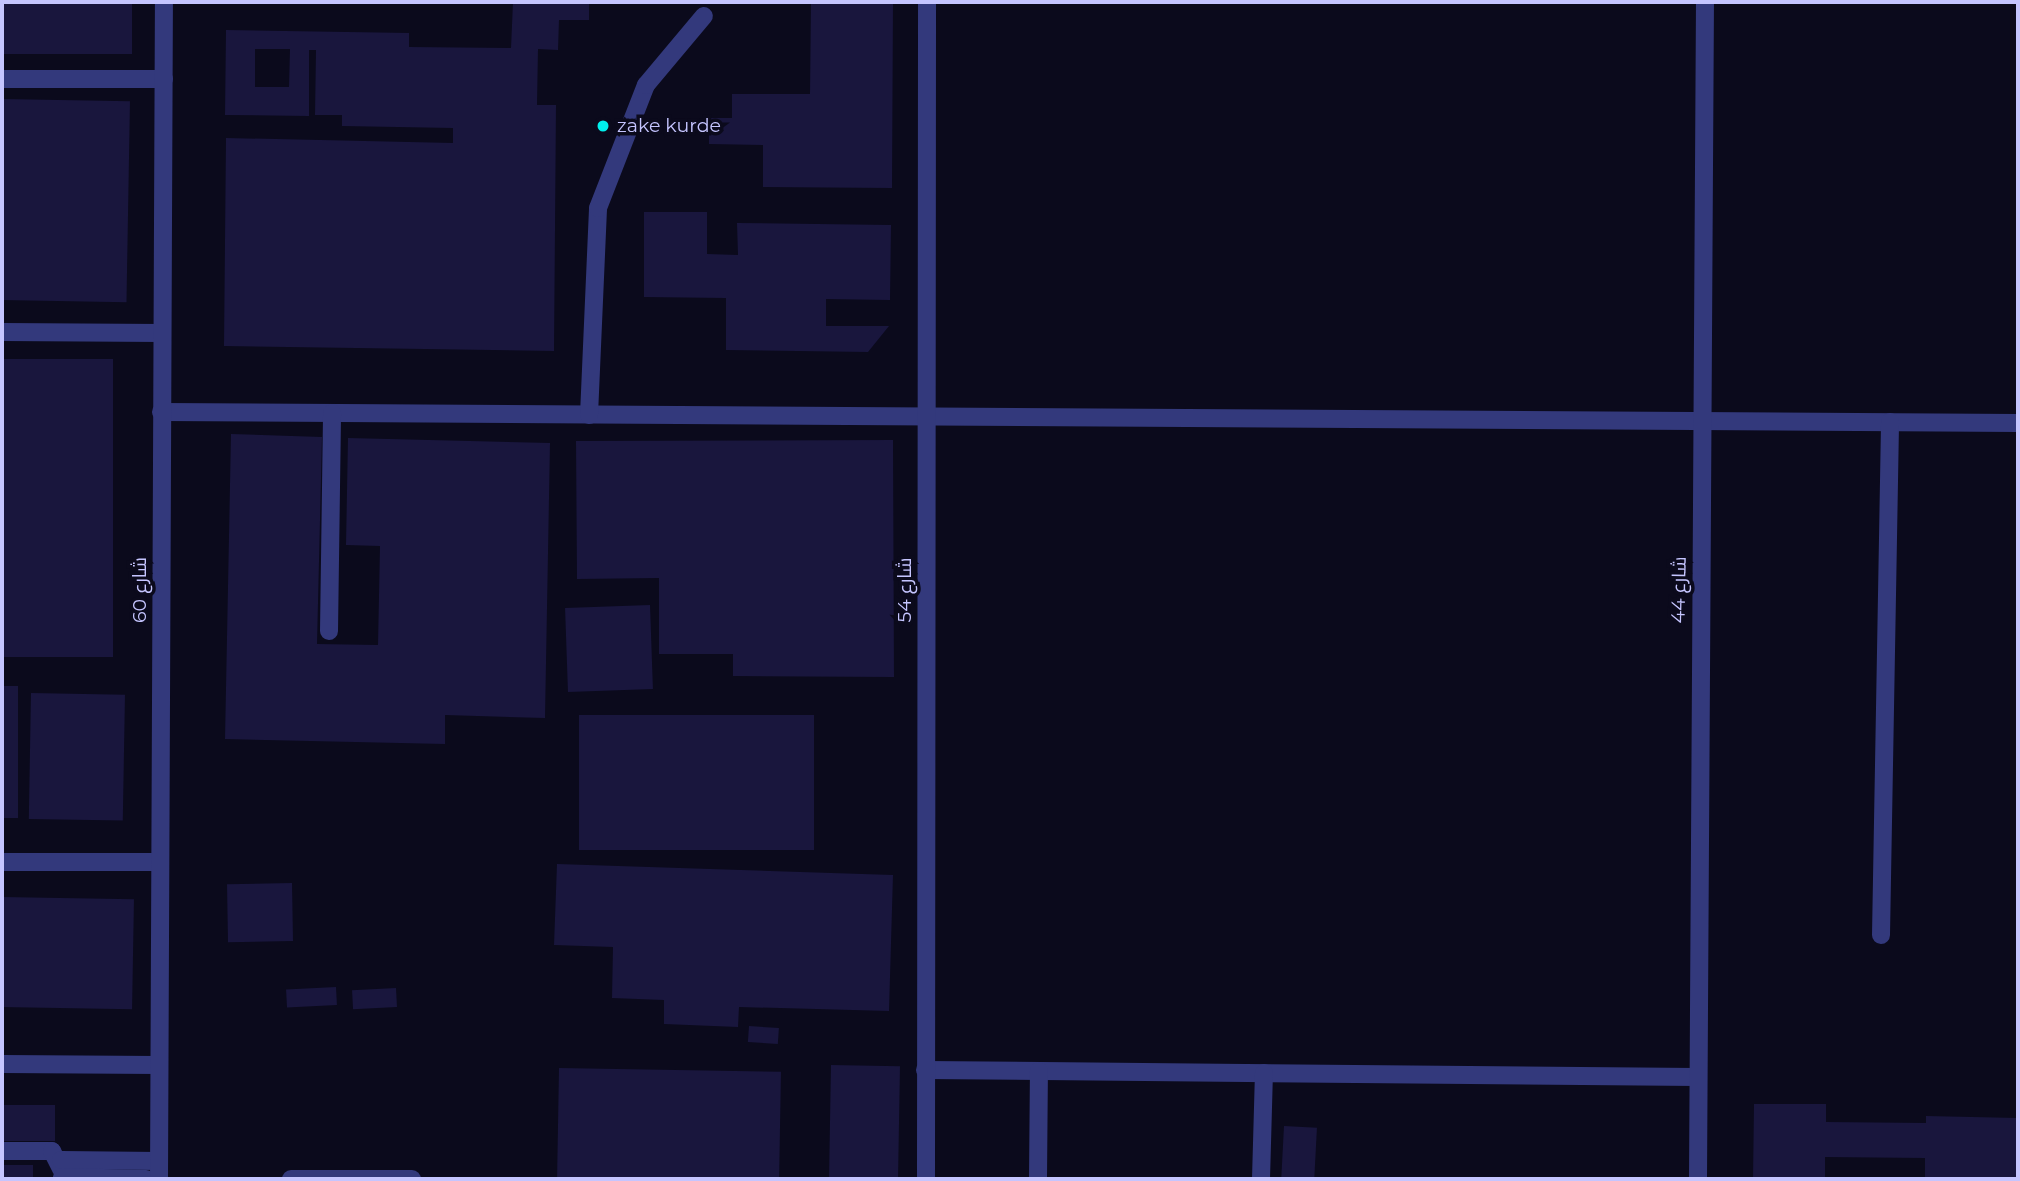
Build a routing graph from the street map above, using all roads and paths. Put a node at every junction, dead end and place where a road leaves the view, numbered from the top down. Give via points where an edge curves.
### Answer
1 (164, 2) edge
2 (927, 2) edge
3 (1705, 2) edge
4 (704, 16) dead end
5 (2, 79) edge
6 (164, 79) junction
7 (2, 332) edge
8 (162, 333) junction
9 (162, 412) junction
10 (332, 413) junction
11 (589, 415) junction
12 (926, 418) junction
13 (1702, 421) junction
14 (1890, 422) junction
15 (2018, 422) edge
16 (329, 631) dead end
17 (2, 862) edge
18 (160, 862) junction
19 (1881, 935) dead end
20 (2, 1064) edge
21 (159, 1065) junction
22 (925, 1070) junction
23 (1039, 1071) junction
24 (1264, 1073) junction
25 (1697, 1077) junction
26 (2, 1151) edge
27 (159, 1161) junction
28 (61, 1172) edge
29 (146, 1179) edge
30 (159, 1179) edge
31 (291, 1179) edge
32 (412, 1179) edge
33 (926, 1179) edge
34 (1038, 1179) edge
35 (1261, 1179) edge
36 (1698, 1179) edge

1 - 6 lane, شارع 60
2 - 12 lane, شارع 54
3 - 13 lane, شارع 44
4 - 11 lane via 646,85 598,208
5 - 6 lane
6 - 8 lane, شارع 60
7 - 8 lane
8 - 9 lane, شارع 60
9 - 10 lane
9 - 18 lane, شارع 60
10 - 11 lane
10 - 16 lane
11 - 12 lane
12 - 13 lane
12 - 22 lane, شارع 54
13 - 14 lane
13 - 25 lane, شارع 44
14 - 15 lane
14 - 19 lane
17 - 18 lane
18 - 21 lane, شارع 60
20 - 21 lane
21 - 27 lane, شارع 60
22 - 23 lane
22 - 33 lane, شارع 54
23 - 24 lane
23 - 34 lane
24 - 25 lane
24 - 35 lane
25 - 36 lane, شارع 44
26 - 28 lane via 52,1151
27 - 28 lane
27 - 30 lane, شارع 60
28 - 29 lane
31 - 32 lane

